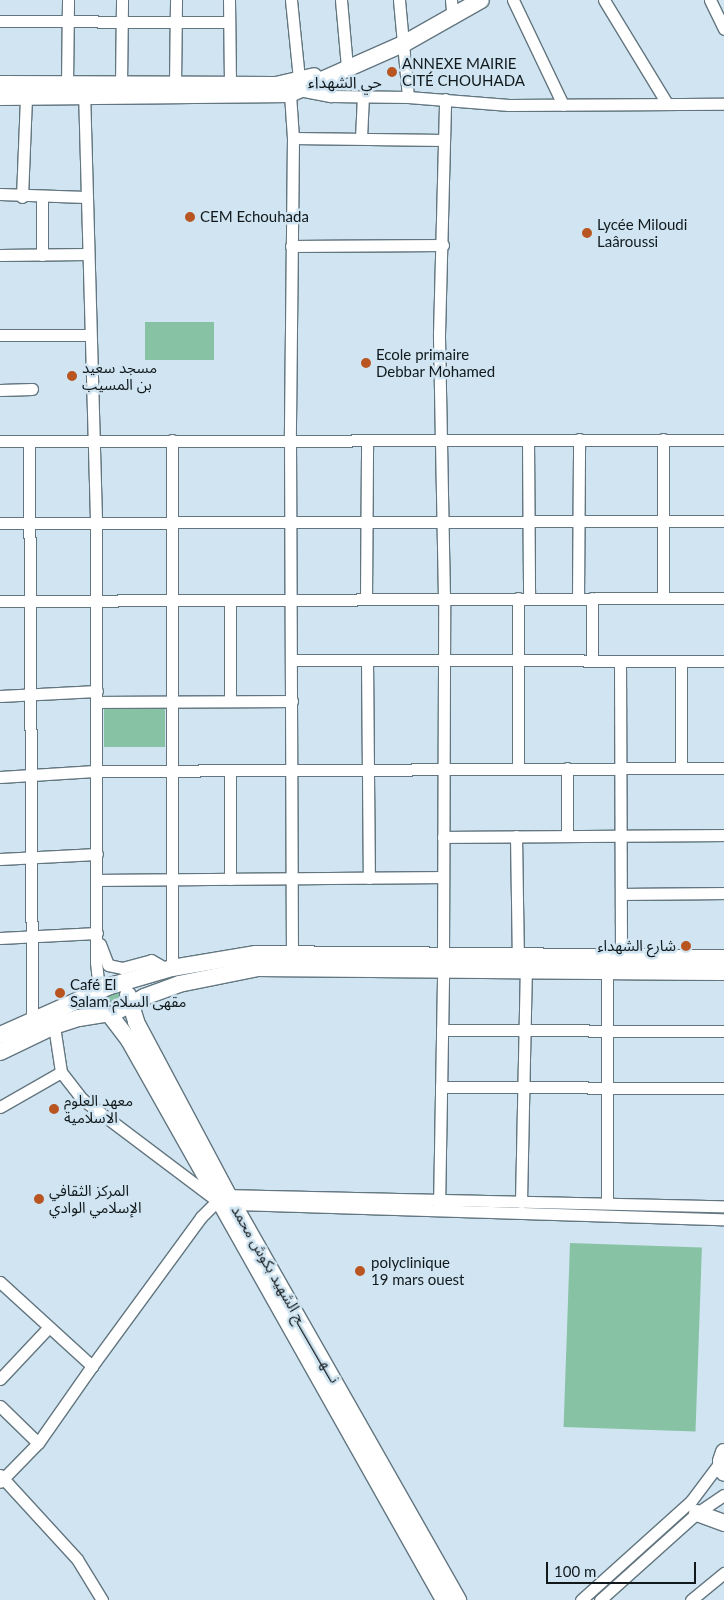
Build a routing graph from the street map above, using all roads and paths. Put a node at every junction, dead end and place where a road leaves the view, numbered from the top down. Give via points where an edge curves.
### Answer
1 (68, 0) edge
2 (122, 0) edge
3 (176, 0) edge
4 (229, 0) edge
5 (291, 0) edge
6 (341, 0) edge
7 (399, 0) edge
8 (452, 0) edge
9 (481, 0) edge
10 (513, 0) edge
11 (604, 0) edge
12 (716, 2) edge
13 (452, 18) junction
14 (0, 21) edge
15 (68, 21) junction
16 (122, 21) junction
17 (176, 21) junction
18 (229, 22) junction
19 (724, 29) edge
20 (405, 43) junction
21 (342, 69) junction
22 (230, 83) junction
23 (0, 84) edge
24 (67, 84) junction
25 (175, 84) junction
26 (121, 85) junction
27 (296, 88) junction
28 (84, 91) junction
29 (363, 96) junction
30 (408, 96) junction
31 (0, 97) edge
32 (26, 97) junction
33 (445, 99) junction
34 (666, 102) junction
35 (724, 104) edge
36 (563, 105) junction
37 (293, 138) junction
38 (361, 138) junction
39 (444, 140) junction
40 (0, 194) edge
41 (22, 197) junction
42 (86, 197) junction
43 (42, 198) junction
44 (443, 245) junction
45 (291, 246) junction
46 (87, 254) junction
47 (0, 255) edge
48 (42, 255) junction
49 (0, 335) edge
50 (90, 335) junction
51 (32, 389) dead end
52 (0, 390) edge
53 (290, 439) junction
54 (579, 439) junction
55 (664, 439) junction
56 (94, 440) junction
57 (172, 440) junction
58 (367, 440) junction
59 (528, 440) junction
60 (724, 440) edge
61 (0, 441) edge
62 (29, 441) junction
63 (440, 441) junction
64 (664, 520) junction
65 (724, 520) edge
66 (579, 521) junction
67 (96, 522) junction
68 (172, 522) junction
69 (366, 522) junction
70 (441, 522) junction
71 (527, 522) junction
72 (0, 523) edge
73 (30, 523) junction
74 (291, 523) junction
75 (663, 597) junction
76 (366, 598) junction
77 (444, 598) junction
78 (523, 598) junction
79 (578, 598) junction
80 (592, 598) junction
81 (724, 598) edge
82 (172, 600) junction
83 (230, 600) junction
84 (292, 600) junction
85 (0, 601) edge
86 (31, 601) junction
87 (96, 601) junction
88 (293, 660) junction
89 (367, 660) junction
90 (443, 660) junction
91 (517, 661) junction
92 (592, 661) junction
93 (620, 661) junction
94 (681, 661) junction
95 (724, 661) edge
96 (30, 695) junction
97 (0, 696) edge
98 (97, 696) junction
99 (230, 700) junction
100 (172, 701) junction
101 (292, 701) junction
102 (369, 768) junction
103 (443, 768) junction
104 (518, 768) junction
105 (568, 768) junction
106 (622, 768) junction
107 (681, 768) junction
108 (724, 768) edge
109 (291, 770) junction
110 (95, 771) junction
111 (230, 771) junction
112 (170, 772) junction
113 (31, 775) junction
114 (0, 777) edge
115 (622, 834) junction
116 (567, 835) junction
117 (724, 835) edge
118 (516, 836) junction
119 (443, 837) junction
120 (97, 854) junction
121 (31, 858) junction
122 (0, 859) edge
123 (442, 877) junction
124 (369, 878) junction
125 (171, 879) junction
126 (230, 879) junction
127 (292, 879) junction
128 (97, 880) junction
129 (724, 893) edge
130 (622, 894) junction
131 (97, 933) junction
132 (31, 936) junction
133 (0, 938) edge
134 (292, 953) junction
135 (621, 958) junction
136 (724, 958) edge
137 (443, 964) junction
138 (522, 964) junction
139 (170, 969) junction
140 (607, 972) junction
141 (724, 972) edge
142 (122, 983) junction
143 (99, 990) junction
144 (131, 1005) junction
145 (110, 1013) junction
146 (32, 1021) junction
147 (54, 1026) junction
148 (442, 1030) junction
149 (526, 1031) junction
150 (724, 1031) edge
151 (607, 1032) junction
152 (0, 1035) edge
153 (0, 1052) edge
154 (61, 1072) junction
155 (441, 1087) junction
156 (525, 1087) junction
157 (607, 1087) junction
158 (724, 1088) edge
159 (0, 1107) edge
160 (225, 1202) junction
161 (522, 1202) junction
162 (607, 1202) junction
163 (439, 1206) junction
164 (724, 1206) edge
165 (724, 1219) edge
166 (1, 1286) edge
167 (49, 1327) junction
168 (92, 1366) junction
169 (0, 1379) edge
170 (0, 1406) edge
171 (38, 1443) junction
172 (723, 1462) edge
173 (1, 1479) edge
174 (724, 1495) edge
175 (697, 1514) junction
176 (724, 1523) edge
177 (724, 1572) edge
178 (102, 1600) edge
179 (444, 1600) edge
180 (458, 1600) edge
181 (581, 1600) edge
182 (600, 1600) edge
183 (691, 1600) edge

1 - 15 street
2 - 16 street
3 - 17 street
4 - 18 street
5 - 27 street
6 - 21 street
7 - 20 street
8 - 13 street
9 - 13 street
10 - 36 street
11 - 34 street
12 - 19 street
13 - 20 street
14 - 15 street
15 - 16 street
15 - 24 street
16 - 17 street
16 - 26 street
17 - 18 street
17 - 25 street
18 - 22 street
20 - 21 street
20 - 30 street
21 - 27 street
22 - 25 street
22 - 27 street
23 - 24 street
24 - 28 street
25 - 26 street
26 - 28 street
27 - 28 street
27 - 29 street via 331,96
27 - 37 street
28 - 32 street
28 - 42 street
29 - 30 street
29 - 38 street
30 - 33 street
31 - 32 street
32 - 41 street
33 - 36 street via 509,105
33 - 39 street
34 - 35 street
34 - 36 street
37 - 38 street
37 - 45 street
38 - 39 street
39 - 44 street
40 - 41 street
41 - 43 street
42 - 43 street
42 - 46 street
43 - 48 street
44 - 45 street
44 - 63 street
45 - 53 street
46 - 48 street
46 - 50 street
47 - 48 street
49 - 50 street
50 - 56 street
51 - 52 street
53 - 57 street
53 - 58 street
53 - 74 street
54 - 55 street
54 - 59 street
54 - 66 street
55 - 60 street
55 - 64 street
56 - 57 street
56 - 62 street
56 - 67 street
57 - 68 street
58 - 63 street
58 - 69 street
59 - 63 street
59 - 71 street
61 - 62 street
62 - 73 street
63 - 70 street
64 - 65 street
64 - 66 street
64 - 75 street
66 - 71 street
66 - 79 street
67 - 68 street
67 - 73 street
67 - 87 street
68 - 74 street
68 - 82 street
69 - 70 street
69 - 74 street
69 - 76 street
70 - 71 street
70 - 77 street
71 - 78 street
72 - 73 street
73 - 86 street
74 - 84 street
75 - 80 street
75 - 81 street
76 - 77 street
76 - 84 street
77 - 78 street
77 - 90 street
78 - 79 street
78 - 91 street
79 - 80 street
80 - 92 street
82 - 83 street
82 - 87 street
82 - 100 street
83 - 84 street
83 - 99 street
84 - 88 street
85 - 86 street
86 - 87 street
86 - 96 street
87 - 98 street
88 - 89 street
88 - 101 street
89 - 90 street
89 - 102 street
90 - 91 street
90 - 103 street
91 - 92 street
91 - 104 street
92 - 93 street
93 - 94 street
93 - 106 street
94 - 95 street
94 - 107 street
96 - 97 street
96 - 98 street
96 - 113 street
98 - 100 street
98 - 110 street
99 - 100 street
99 - 101 street
100 - 112 street
101 - 109 street
102 - 103 street
102 - 109 street
102 - 124 street
103 - 104 street
103 - 119 street
104 - 105 street
105 - 106 street
105 - 116 street
106 - 107 street
106 - 115 street
107 - 108 street
109 - 111 street
109 - 127 street
110 - 112 street
110 - 113 street
110 - 120 street
111 - 112 street
111 - 126 street
112 - 125 street
113 - 114 street
113 - 121 street
115 - 116 street
115 - 117 street
115 - 130 street
116 - 118 street
118 - 119 street
118 - 138 street
119 - 123 street
120 - 121 street
120 - 128 street
121 - 122 street
121 - 132 street
123 - 124 street
123 - 137 street
124 - 127 street
125 - 126 street
125 - 128 street
125 - 139 street
126 - 127 street
127 - 134 street
128 - 131 street
129 - 130 street
130 - 135 street
131 - 132 street
131 - 139 street via 108,965 122,968 151,960
131 - 143 street
132 - 133 street
132 - 146 street
134 - 137 street
134 - 139 street via 256,954
135 - 136 street
135 - 138 street
137 - 138 street
137 - 144 street via 258,968 179,984
137 - 148 street
138 - 140 street
138 - 149 street
139 - 142 street
140 - 141 street
140 - 151 street
142 - 143 street
142 - 144 street, نـــهـــــــــــج الشهيد بكوش محمد
143 - 145 street, نـــهـــــــــــج الشهيد بكوش محمد via 100,1001
143 - 146 street
144 - 145 street
144 - 160 street, نـــهـــــــــــج الشهيد بكوش محمد via 136,1022
145 - 147 street
145 - 160 street, نـــهـــــــــــج الشهيد بكوش محمد
146 - 152 street
147 - 153 street
147 - 154 street
148 - 149 street
148 - 155 street
149 - 151 street
149 - 156 street
150 - 151 street
151 - 157 street
154 - 159 street
154 - 160 street via 82,1099
155 - 156 street
155 - 163 street
156 - 157 street
156 - 161 street
157 - 158 street
157 - 162 street
160 - 163 street
160 - 168 street via 173,1252
160 - 179 street, نـــهـــــــــــج الشهيد بكوش محمد
160 - 180 street, نـــهـــــــــــج الشهيد بكوش محمد
161 - 162 street
161 - 163 street
162 - 164 street
163 - 165 street
166 - 167 street
167 - 168 street
167 - 169 street
168 - 171 street
170 - 171 street
171 - 173 street
172 - 181 street via 691,1501
173 - 178 street via 77,1559
174 - 175 street
175 - 176 street
175 - 182 street
177 - 183 street

